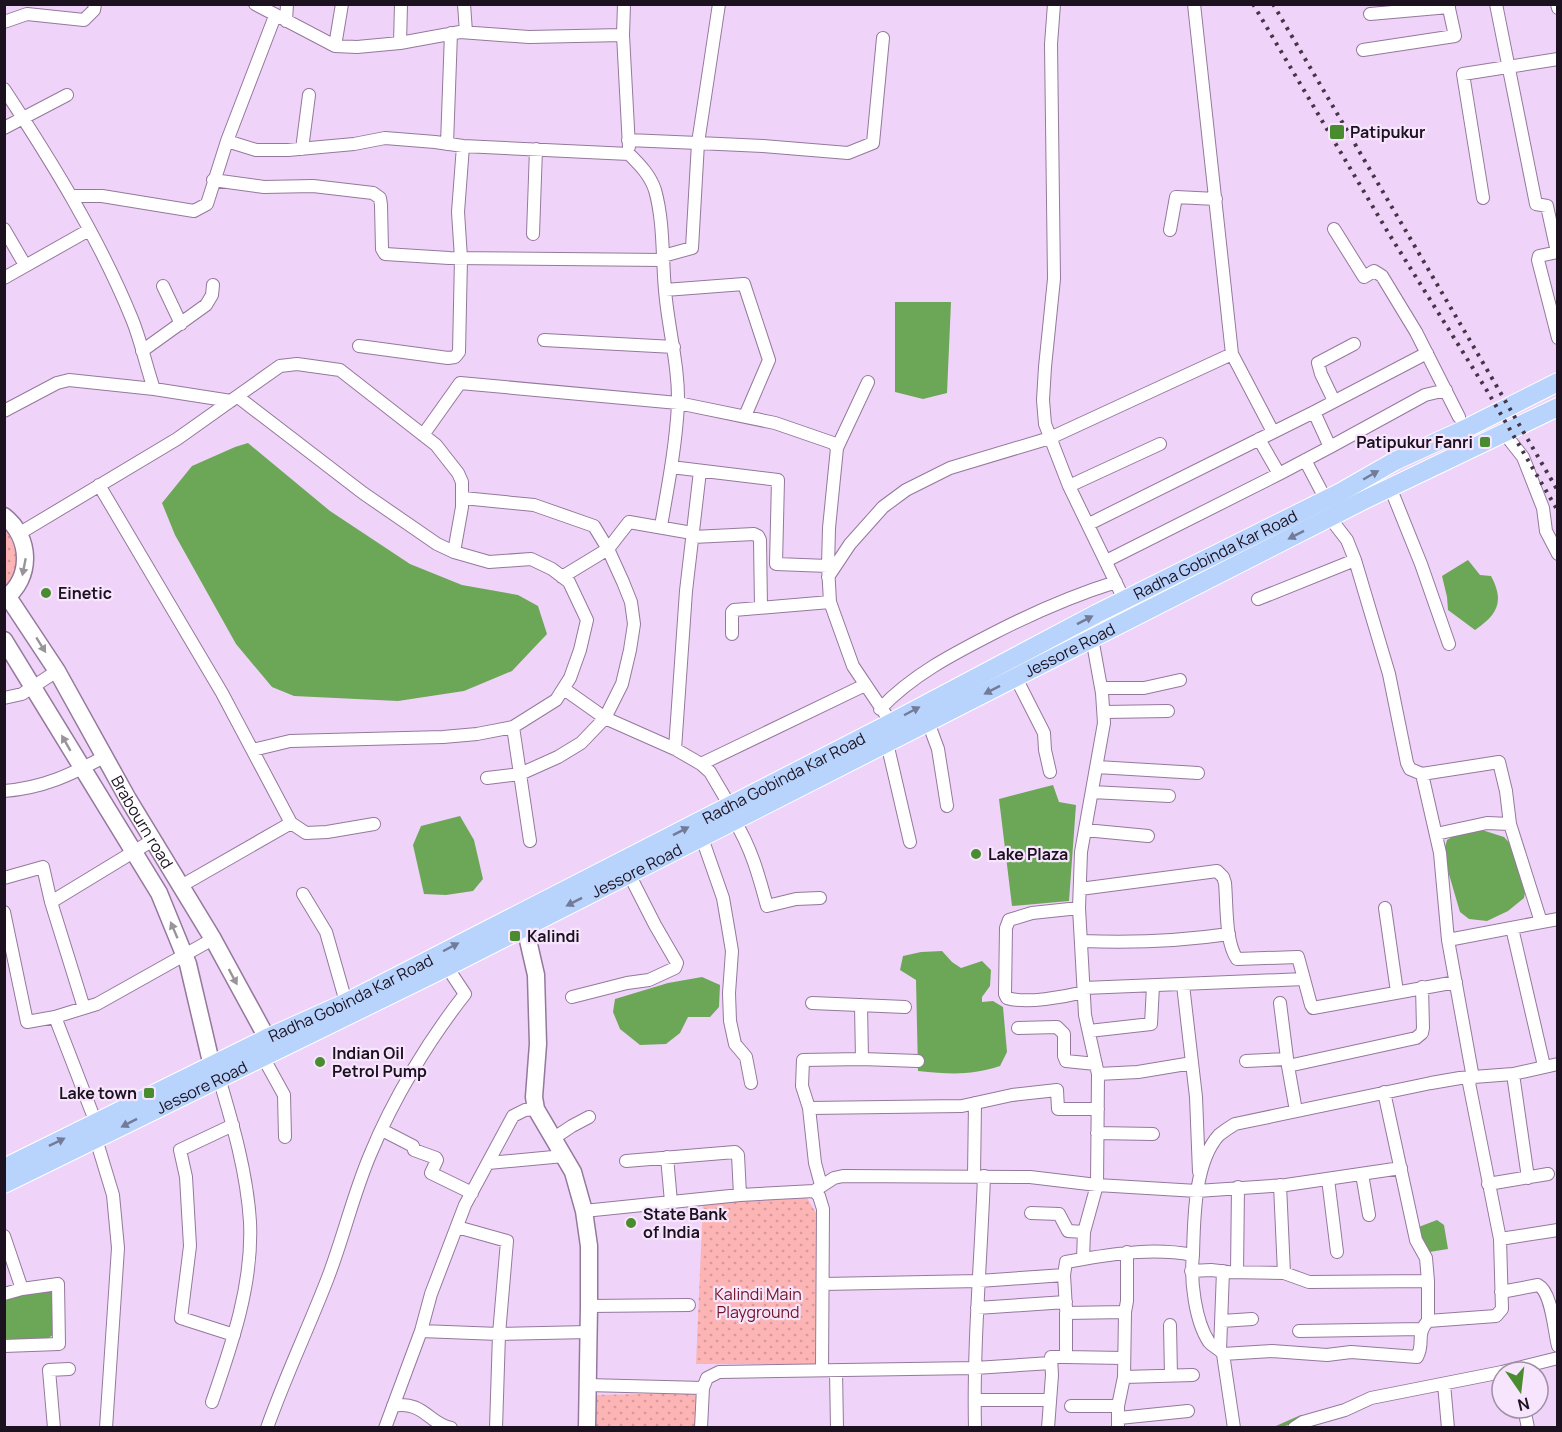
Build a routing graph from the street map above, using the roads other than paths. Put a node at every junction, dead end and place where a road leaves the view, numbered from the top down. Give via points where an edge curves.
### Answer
1 (95, 4) edge
2 (255, 4) edge
3 (287, 4) edge
4 (342, 4) edge
5 (401, 4) edge
6 (464, 4) edge
7 (624, 4) edge
8 (719, 4) edge
9 (1054, 4) edge
10 (1194, 4) edge
11 (1496, 4) edge
12 (1449, 6) edge
13 (1370, 15) dead end
14 (280, 18) junction
15 (4, 22) edge
16 (466, 32) junction
17 (451, 33) junction
18 (623, 35) junction
19 (884, 38) dead end
20 (400, 43) junction
21 (335, 46) junction
22 (1363, 50) dead end
23 (1557, 59) edge
24 (1509, 67) junction
25 (4, 90) edge
26 (67, 95) dead end
27 (309, 95) dead end
28 (23, 118) junction
29 (4, 128) edge
30 (628, 140) junction
31 (227, 141) junction
32 (698, 143) junction
33 (447, 144) junction
34 (463, 146) junction
35 (302, 149) junction
36 (536, 149) junction
37 (629, 154) junction
38 (213, 180) junction
39 (71, 196) junction
40 (1483, 198) dead end
41 (1216, 199) junction
42 (4, 229) edge
43 (1334, 229) dead end
44 (89, 230) junction
45 (1170, 230) dead end
46 (533, 234) dead end
47 (1557, 252) edge
48 (461, 258) junction
49 (663, 258) junction
50 (25, 265) junction
51 (4, 278) edge
52 (213, 285) dead end
53 (163, 286) dead end
54 (664, 290) junction
55 (181, 324) junction
56 (1557, 338) edge
57 (544, 340) dead end
58 (1354, 344) dead end
59 (359, 346) dead end
60 (674, 347) junction
61 (142, 351) junction
62 (1427, 353) junction
63 (1232, 354) junction
64 (868, 382) dead end
65 (1557, 382) edge
66 (154, 389) junction
67 (1446, 390) junction
68 (235, 399) junction
69 (1334, 401) junction
70 (678, 403) junction
71 (7, 405) edge
72 (1557, 407) edge
73 (1314, 412) junction
74 (745, 416) junction
75 (1460, 417) dead end
76 (1273, 432) junction
77 (1504, 433) junction
78 (423, 435) junction
79 (1050, 438) junction
80 (1259, 439) junction
81 (1160, 444) dead end
82 (1330, 447) junction
83 (837, 448) junction
84 (1305, 460) junction
85 (671, 467) junction
86 (700, 471) junction
87 (1279, 474) junction
88 (99, 485) junction
89 (1069, 486) junction
90 (1390, 487) junction
91 (463, 498) junction
92 (1337, 501) junction
93 (4, 516) edge
94 (1330, 518) junction
95 (1089, 524) junction
96 (661, 526) junction
97 (20, 533) junction
98 (693, 535) junction
99 (608, 549) junction
100 (454, 552) junction
101 (1557, 554) edge
102 (1355, 560) junction
103 (1106, 561) junction
104 (828, 572) junction
105 (562, 577) junction
106 (1116, 582) junction
107 (6, 598) edge
108 (1258, 599) dead end
109 (1125, 600) junction
110 (830, 602) junction
111 (761, 607) junction
112 (1133, 618) junction
113 (732, 634) dead end
114 (1092, 638) junction
115 (4, 640) edge
116 (1449, 644) dead end
117 (57, 671) junction
118 (1016, 678) junction
119 (1180, 680) dead end
120 (33, 685) junction
121 (865, 685) junction
122 (564, 688) junction
123 (1101, 688) junction
124 (4, 698) edge
125 (1168, 711) dead end
126 (1104, 712) junction
127 (605, 718) junction
128 (928, 722) junction
129 (513, 727) junction
130 (889, 728) junction
131 (675, 749) junction
132 (253, 750) junction
133 (104, 757) junction
134 (701, 764) junction
135 (1097, 768) junction
136 (82, 769) junction
137 (1050, 772) dead end
138 (1198, 773) dead end
139 (520, 774) junction
140 (1422, 774) junction
141 (487, 778) dead end
142 (4, 791) edge
143 (1092, 792) junction
144 (1169, 796) dead end
145 (947, 806) dead end
146 (732, 813) junction
147 (291, 823) junction
148 (374, 824) dead end
149 (1510, 824) junction
150 (1085, 830) junction
151 (1436, 834) junction
152 (1148, 836) dead end
153 (702, 838) junction
154 (153, 840) junction
155 (530, 842) dead end
156 (910, 842) dead end
157 (134, 852) junction
158 (629, 874) junction
159 (4, 878) edge
160 (181, 886) junction
161 (1080, 889) junction
162 (303, 894) dead end
163 (820, 897) dead end
164 (51, 902) junction
165 (1079, 908) junction
166 (1385, 908) dead end
167 (4, 912) edge
168 (524, 919) junction
169 (1557, 919) edge
170 (1541, 922) junction
171 (1512, 928) junction
172 (1229, 934) junction
173 (213, 939) junction
174 (1448, 940) junction
175 (1082, 941) junction
176 (184, 955) junction
177 (447, 967) junction
178 (1304, 979) junction
179 (1456, 982) junction
180 (1183, 985) junction
181 (1153, 986) junction
182 (1422, 987) junction
183 (1084, 990) junction
184 (1397, 992) junction
185 (572, 997) dead end
186 (1280, 1002) dead end
187 (812, 1003) dead end
188 (861, 1005) junction
189 (905, 1006) dead end
190 (84, 1008) junction
191 (347, 1008) junction
192 (55, 1017) junction
193 (1018, 1028) dead end
194 (1089, 1031) junction
195 (268, 1049) junction
196 (862, 1059) junction
197 (1246, 1060) dead end
198 (918, 1061) dead end
199 (1288, 1062) junction
200 (1192, 1063) junction
201 (1557, 1064) edge
202 (1544, 1066) junction
203 (1097, 1069) junction
204 (216, 1072) junction
205 (1514, 1074) junction
206 (1471, 1078) junction
207 (751, 1083) dead end
208 (1384, 1092) junction
209 (975, 1103) junction
210 (809, 1108) junction
211 (536, 1109) junction
212 (1098, 1109) junction
213 (1296, 1111) junction
214 (589, 1117) dead end
215 (232, 1125) junction
216 (382, 1130) junction
217 (96, 1131) junction
218 (1097, 1134) junction
219 (1153, 1134) dead end
220 (285, 1137) dead end
221 (554, 1138) junction
222 (564, 1156) junction
223 (667, 1157) junction
224 (626, 1161) dead end
225 (488, 1163) junction
226 (4, 1168) edge
227 (1401, 1168) junction
228 (1548, 1173) dead end
229 (1362, 1174) junction
230 (979, 1176) junction
231 (1528, 1178) junction
232 (1328, 1179) junction
233 (4, 1184) edge
234 (1488, 1184) junction
235 (1097, 1185) junction
236 (1280, 1185) junction
237 (1198, 1187) junction
238 (1238, 1187) junction
239 (817, 1188) junction
240 (472, 1193) junction
241 (740, 1195) junction
242 (671, 1202) junction
243 (584, 1211) junction
244 (1031, 1213) dead end
245 (1369, 1215) dead end
246 (457, 1227) junction
247 (1557, 1230) edge
248 (1084, 1232) junction
249 (4, 1236) edge
250 (1500, 1239) junction
251 (1127, 1252) junction
252 (1337, 1252) dead end
253 (1193, 1255) junction
254 (1083, 1259) junction
255 (1191, 1271) junction
256 (1222, 1271) junction
257 (1237, 1272) junction
258 (1284, 1273) junction
259 (1064, 1275) junction
260 (979, 1281) junction
261 (1428, 1281) junction
262 (823, 1284) junction
263 (22, 1289) junction
264 (1501, 1292) junction
265 (4, 1294) edge
266 (689, 1305) dead end
267 (590, 1306) junction
268 (977, 1308) junction
269 (1066, 1308) junction
270 (1125, 1312) junction
271 (1252, 1319) dead end
272 (1222, 1321) junction
273 (1170, 1325) dead end
274 (1424, 1325) junction
275 (421, 1331) junction
276 (1299, 1331) dead end
277 (589, 1332) junction
278 (499, 1334) junction
279 (234, 1335) junction
280 (4, 1346) edge
281 (1557, 1346) edge
282 (1222, 1352) junction
283 (1066, 1357) junction
284 (1123, 1358) junction
285 (1051, 1363) junction
286 (975, 1368) junction
287 (69, 1369) dead end
288 (822, 1370) junction
289 (836, 1371) junction
290 (1490, 1374) edge
291 (1193, 1375) dead end
292 (1171, 1376) junction
293 (1124, 1377) junction
294 (1444, 1384) junction
295 (587, 1385) junction
296 (703, 1388) junction
297 (975, 1400) junction
298 (1050, 1400) junction
299 (212, 1402) dead end
300 (393, 1406) junction
301 (1071, 1406) dead end
302 (1188, 1411) dead end
303 (1118, 1417) edge
304 (54, 1428) edge
305 (106, 1428) edge
306 (267, 1428) edge
307 (385, 1428) edge
308 (451, 1428) edge
309 (496, 1428) edge
310 (587, 1428) edge
311 (701, 1428) edge
312 (837, 1428) edge
313 (975, 1428) edge
314 (1048, 1428) edge
315 (1234, 1428) edge
316 (1294, 1428) edge
317 (1448, 1428) edge

1 - 15 street via 84,20 27,14
2 - 14 street
3 - 14 street
4 - 21 street
5 - 20 street
6 - 16 street
7 - 18 street
8 - 32 street
9 - 79 street via 1054,279 1043,400
10 - 41 street
11 - 24 street
12 - 13 street
12 - 22 street via 1455,36
14 - 21 street
14 - 31 street
16 - 17 street
16 - 18 street via 529,37
17 - 20 street
17 - 33 street
18 - 30 street
19 - 32 street via 873,143 848,153
20 - 21 street
23 - 24 street
24 - 40 street via 1463,74
24 - 47 street via 1536,204 1547,206
25 - 28 street
26 - 28 street
27 - 35 street
28 - 29 street
28 - 39 street
30 - 32 street
30 - 37 street
31 - 35 street via 256,150
31 - 38 street
32 - 49 street via 692,248
33 - 34 street
33 - 35 street via 385,138
34 - 36 street
34 - 48 street via 458,212
36 - 37 street
36 - 46 street
37 - 49 street via 644,167 655,190
38 - 39 street via 207,204 194,211 102,196
38 - 48 street via 373,193 380,198 385,254
39 - 44 street
41 - 45 street via 1176,197
41 - 63 street
42 - 50 street
43 - 62 street via 1364,277 1374,271 1382,276
44 - 50 street
44 - 61 street via 132,319
47 - 56 street via 1539,256 1538,260
48 - 49 street
48 - 59 street via 459,352 455,357
49 - 54 street
50 - 51 street
52 - 55 street via 206,305
53 - 55 street
54 - 60 street
54 - 74 street via 744,284 769,360
55 - 61 street
57 - 60 street
58 - 69 street via 1318,363
60 - 70 street
61 - 66 street
62 - 67 street
62 - 69 street
63 - 76 street
63 - 79 street
64 - 83 street
92 -> 65 main road, Radha Gobinda Kar Road via 1395,461
66 - 68 street
66 - 71 street via 69,380
67 - 75 street
67 - 82 street via 1425,395
68 - 78 street via 280,366 297,364 340,370
68 - 88 street
68 - 100 street via 363,493
69 - 73 street
70 - 74 street
70 - 78 street via 460,383
70 - 85 street
72 - 77 main road, Jessore Road
73 - 76 street
73 - 82 street
74 - 83 street via 823,438
76 - 80 street
77 - 90 main road, Jessore Road
77 - 101 street via 1523,457
78 - 91 street via 458,473
79 - 89 street
79 - 104 street via 950,468 906,490 883,507
80 - 87 street
80 - 95 street
81 - 89 street
82 - 84 street
83 - 104 street
84 - 87 street
84 - 92 street
85 - 86 street
85 - 96 street
86 - 98 street
86 - 104 street via 778,480 776,564
87 - 103 street
88 - 97 street
88 - 132 street
89 - 95 street
90 - 92 main road, Jessore Road
90 - 116 street
91 - 99 street via 534,505 579,519 594,526
91 - 100 street
92 - 94 main road, Jessore Road
92 - 109 main road, Radha Gobinda Kar Road
93 - 97 street
94 - 102 street via 1347,540
94 -> 112 main road, Jessore Road
95 - 103 street
96 - 98 street
96 - 99 street via 629,522
97 -> 107 street via 25,546 23,574
98 - 111 street via 758,536
98 - 131 street
99 - 105 street
99 - 127 street via 631,602 634,624 622,684
100 - 105 street via 489,562 531,559
102 - 108 street
102 - 140 street via 1389,674 1407,763 1410,769
103 - 106 street
104 - 110 street
105 - 122 street via 569,582 587,620
106 - 109 street
106 - 130 street via 1086,591 940,661 895,694
107 -> 117 street, Brabourn road
109 - 112 street
130 -> 109 main road, Radha Gobinda Kar Road
110 - 111 street
110 - 121 street
111 - 113 street via 734,610
112 - 114 main road, Jessore Road
114 - 118 main road, Jessore Road
114 - 123 street
115 - 120 street
117 - 120 street
117 - 133 street, Brabourn road
118 -> 128 main road, Jessore Road
118 - 137 street via 1044,733
119 - 123 street via 1144,687
120 - 124 street via 22,694
136 -> 120 street
121 - 130 street
121 - 134 street
122 - 127 street
122 - 129 street via 556,700
123 - 126 street
125 - 126 street
126 - 135 street
127 - 131 street
127 - 139 street via 581,744
128 - 130 main road, Jessore Road
128 - 145 street via 938,749
129 - 132 street via 443,737 290,741
129 - 139 street
130 - 146 main road, Jessore Road
130 - 156 street
131 - 134 street
132 - 147 street
133 - 136 street
133 - 154 street, Brabourn road
134 - 146 street via 710,772
135 - 138 street
135 - 143 street
136 - 142 street via 29,789
136 - 157 street
139 - 141 street
139 - 155 street
140 - 149 street via 1499,762
140 - 151 street
143 - 144 street
143 - 150 street
146 - 153 main road, Jessore Road
146 - 163 street via 753,859 767,906
168 -> 146 main road, Radha Gobinda Kar Road
147 - 148 street via 306,833
147 - 160 street
149 - 151 street via 1487,823
149 - 170 street
150 - 152 street
150 - 161 street
151 - 174 street
153 - 158 main road, Jessore Road
153 - 207 street via 723,898 732,951 730,1021 735,1044 746,1057
154 - 157 street
154 - 160 street, Brabourn road
157 - 164 street
176 -> 157 street via 159,894
158 -> 168 main road, Jessore Road
158 - 185 street via 677,963 675,968 649,980
159 - 164 street via 43,867
160 - 173 street, Brabourn road
161 - 165 street
161 - 172 street via 1217,871 1225,883
162 - 191 street via 326,932
164 - 190 street
165 - 175 street
165 - 183 street via 1032,913 1009,920 1005,994 1018,1000
166 - 184 street
167 - 192 street via 27,1022
168 - 177 main road, Jessore Road
191 -> 168 main road, Radha Gobinda Kar Road
168 - 211 street via 536,975
169 - 170 street
170 - 171 street
171 - 174 street
171 - 202 street
172 - 175 street
172 - 178 street via 1237,958 1298,957
173 - 176 street
173 -> 195 street, Brabourn road
174 - 179 street
175 - 183 street
176 - 190 street
176 - 204 street
177 - 191 main road, Jessore Road
177 - 216 street via 465,994 442,1023
178 - 180 street
178 - 184 street via 1311,1005 1316,1008
179 - 182 street
179 - 206 street
180 - 181 street
180 - 200 street
181 - 183 street
181 - 194 street via 1152,1023
182 - 184 street
182 - 199 street via 1423,1028 1416,1038
183 - 194 street
186 - 199 street
187 - 188 street
188 - 189 street
188 - 196 street
190 - 192 street
191 - 195 main road, Jessore Road
192 - 217 street
193 - 203 street via 1057,1027 1064,1034 1066,1061
194 - 203 street
195 - 204 main road, Radha Gobinda Kar Road
195 - 220 street via 284,1095
196 - 198 street
196 - 210 street via 803,1060 802,1086
197 - 199 street
199 - 213 street
200 - 203 street via 1138,1072
200 - 237 street
201 - 202 street
202 - 205 street
203 - 212 street
204 - 215 street
204 - 217 main road, Radha Gobinda Kar Road
205 - 206 street
205 - 231 street
206 - 208 street
206 - 234 street
208 - 213 street
208 - 227 street
209 - 210 street
209 - 212 street via 1057,1090 1058,1109
209 - 230 street
210 - 239 street
211 - 221 street
211 - 225 street via 513,1116
212 - 218 street
213 - 237 street via 1235,1124 1220,1135 1210,1148
214 - 221 street
215 - 279 street via 250,1225 247,1275
215 - 279 street via 180,1150 186,1178 190,1246 181,1318
216 - 240 street via 414,1150 436,1158 431,1173
216 - 306 street
226 -> 217 main road, Radha Gobinda Kar Road
217 - 233 main road
217 - 305 street via 113,1195 118,1248
218 - 219 street
218 - 235 street
221 - 222 street
222 - 225 street
222 - 243 street
223 - 224 street
223 - 241 street via 737,1153
223 - 242 street
225 - 240 street
227 - 229 street
227 - 261 street via 1416,1240 1426,1258
228 - 231 street
229 - 232 street
229 - 245 street
230 - 235 street
230 - 239 street via 843,1176
230 - 260 street
231 - 234 street
232 - 236 street
232 - 252 street
234 - 250 street
235 - 237 street
235 - 248 street
236 - 238 street
236 - 258 street
237 - 238 street
237 - 253 street
238 - 257 street
239 - 241 street
239 - 262 street via 823,1209
240 - 246 street
241 - 242 street
242 - 243 street
243 - 267 street
244 - 248 street via 1059,1214 1068,1231
246 - 275 street
246 - 278 street via 507,1241
247 - 250 street
248 - 254 street
249 - 263 street
250 - 264 street
251 - 253 street
251 - 254 street
251 - 270 street
253 - 255 street
254 - 259 street via 1066,1262
255 - 256 street
255 - 282 street via 1200,1321 1210,1344
256 - 257 street
256 - 272 street
257 - 258 street
258 - 261 street via 1309,1282
259 - 260 street
259 - 269 street
260 - 262 street
260 - 268 street
261 - 274 street
262 - 288 street
263 - 265 street
263 - 280 street via 58,1284 59,1344
264 - 274 street via 1500,1315
264 - 281 street via 1538,1285 1544,1288
266 - 267 street
267 - 277 street
268 - 269 street
268 - 286 street
269 - 270 street
269 - 283 street
270 - 284 street
271 - 272 street
272 - 282 street
273 - 292 street
274 - 276 street
274 - 282 street via 1419,1354 1414,1357 1351,1352
275 - 278 street
275 - 300 street
277 - 278 street
277 - 295 street
278 - 309 street
279 - 299 street
282 - 315 street
283 - 284 street
283 - 285 street via 1050,1357
284 - 293 street
285 - 286 street
285 - 298 street
286 - 289 street
286 - 297 street
287 - 304 street via 49,1370
288 - 289 street
288 - 296 street via 719,1372 707,1378
289 - 312 street
290 - 294 street
291 - 292 street
292 - 293 street
293 - 303 street
294 - 316 street via 1371,1398
294 - 317 street
295 - 296 street
295 - 310 street
296 - 311 street
297 - 298 street
297 - 313 street
298 - 314 street
300 - 307 street
300 - 308 street via 403,1404 423,1410
301 - 303 street
302 - 303 street

